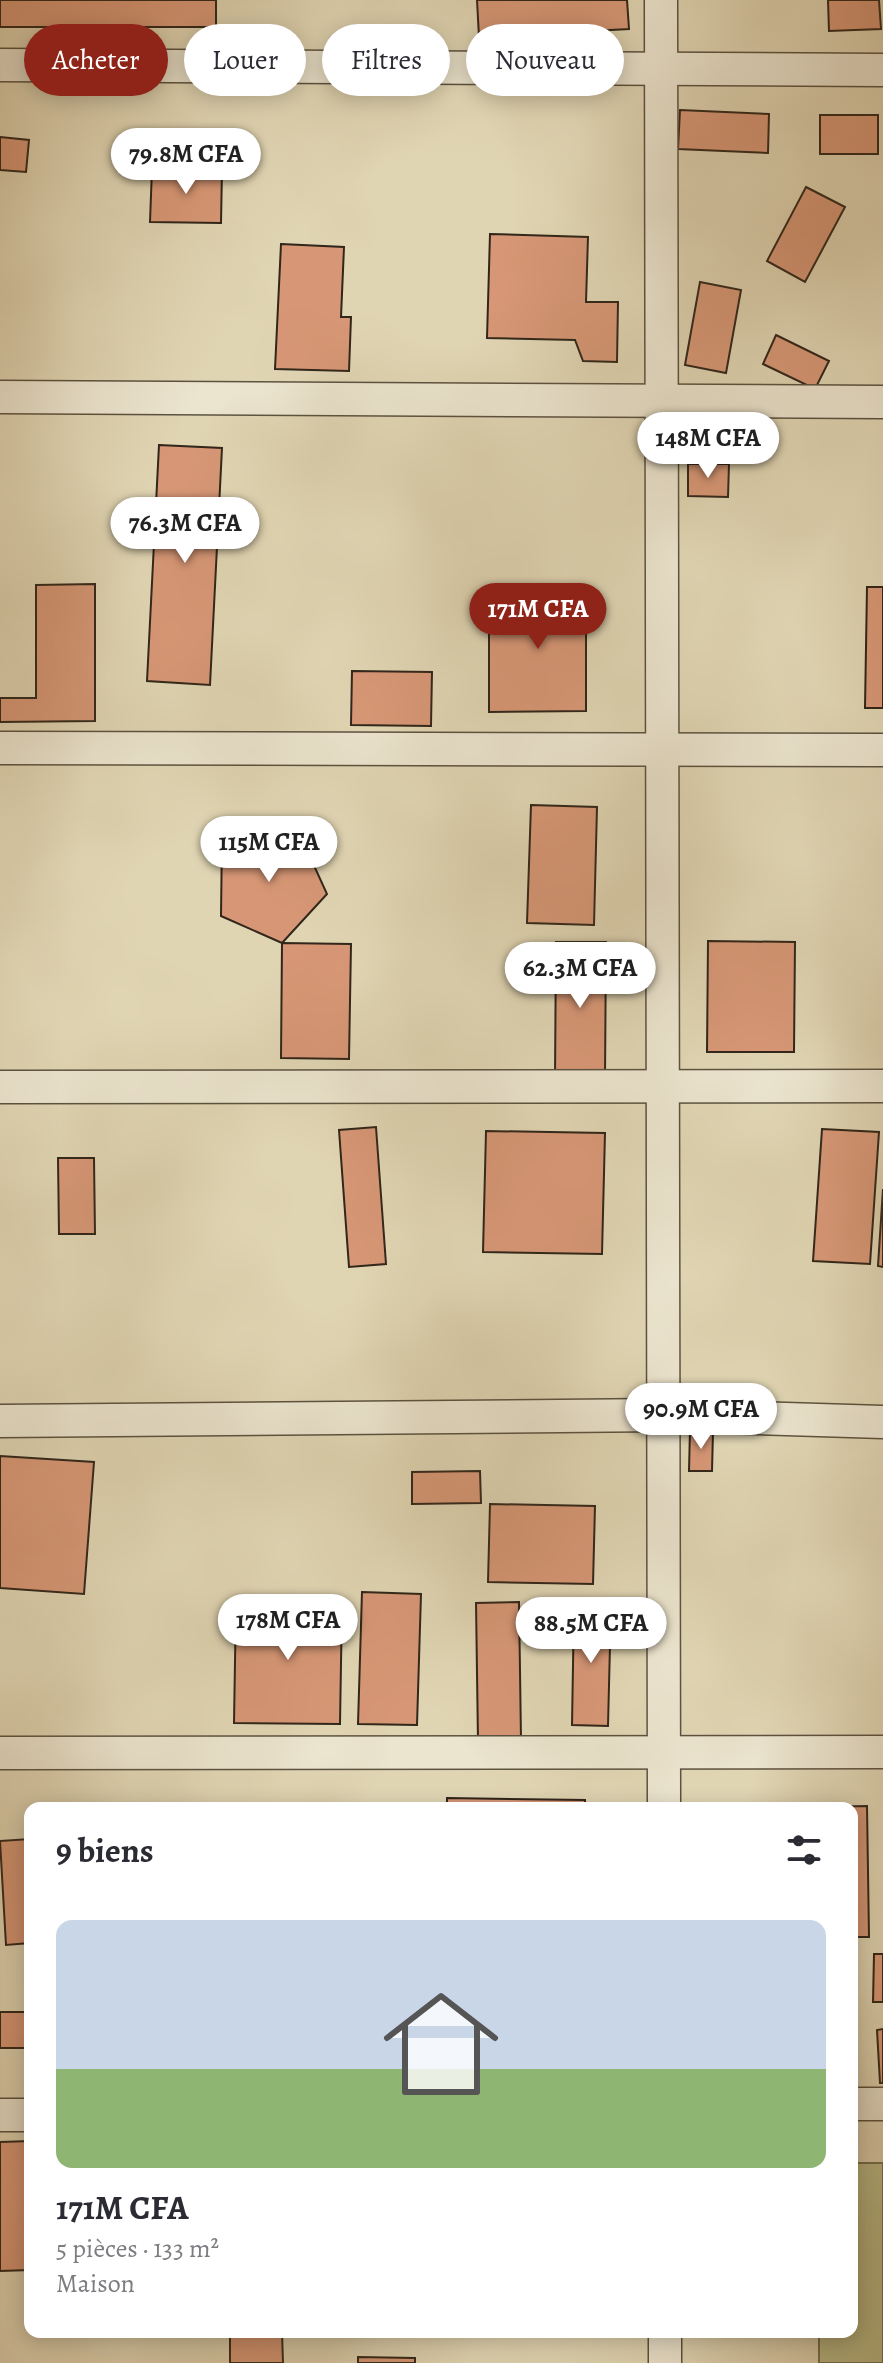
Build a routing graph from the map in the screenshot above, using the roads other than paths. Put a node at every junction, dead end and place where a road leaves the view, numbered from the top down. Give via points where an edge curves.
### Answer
1 (661, 0) edge
2 (0, 65) edge
3 (661, 69) junction
4 (883, 70) edge
5 (0, 397) edge
6 (662, 401) junction
7 (883, 402) edge
8 (0, 748) edge
9 (662, 749) junction
10 (883, 750) edge
11 (663, 1086) junction
12 (883, 1086) edge
13 (0, 1087) edge
14 (663, 1415) junction
15 (0, 1421) edge
16 (883, 1422) edge
17 (664, 1752) junction
18 (883, 1752) edge
19 (0, 1753) edge
20 (664, 1802) edge
21 (858, 2104) edge
22 (883, 2104) edge
23 (0, 2115) edge
24 (24, 2115) edge
25 (665, 2338) edge
26 (665, 2363) edge

1 - 3 street
2 - 3 street
3 - 4 street
3 - 6 street
5 - 6 street
6 - 7 street
6 - 9 street
8 - 9 street
9 - 10 street
9 - 11 street
11 - 12 street
11 - 13 street
11 - 14 street
14 - 15 street
14 - 16 street
14 - 17 street
17 - 18 street
17 - 19 street
17 - 20 street
21 - 22 street
23 - 24 street
25 - 26 street

